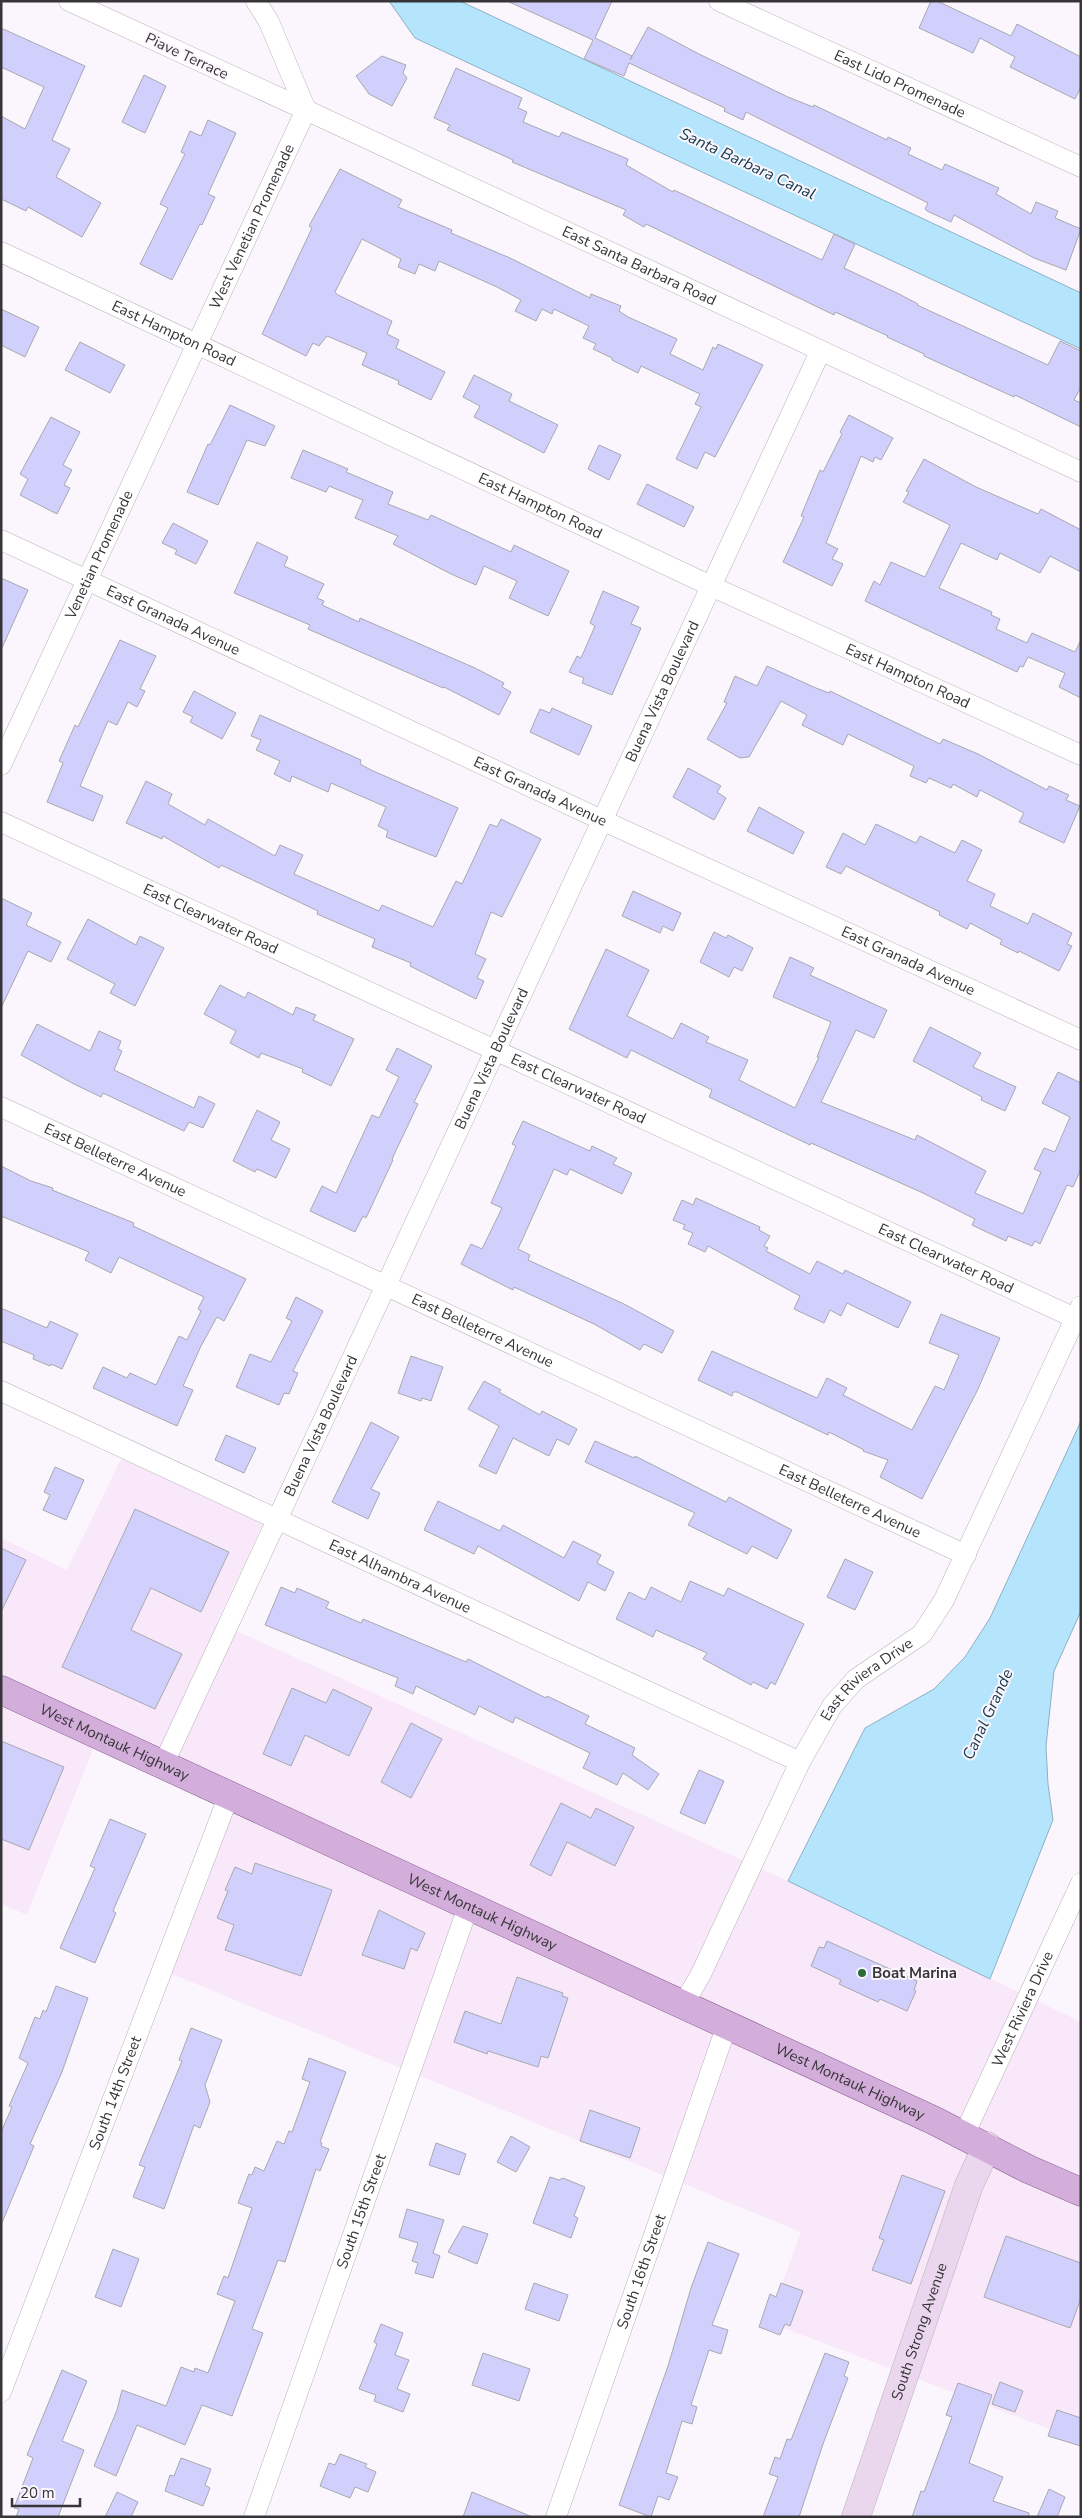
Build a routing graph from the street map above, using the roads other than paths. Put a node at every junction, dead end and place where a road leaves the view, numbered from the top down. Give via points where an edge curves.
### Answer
1 (69, 1) edge
2 (256, 1) edge
3 (719, 1) edge
4 (306, 110) junction
5 (1081, 167) edge
6 (1, 252) edge
7 (198, 344) junction
8 (820, 352) junction
9 (1081, 472) edge
10 (1, 540) edge
11 (88, 580) junction
12 (711, 586) junction
13 (1081, 755) edge
14 (1, 765) edge
15 (604, 821) junction
16 (1, 822) edge
17 (1081, 1040) edge
18 (496, 1052) junction
19 (1, 1107) edge
20 (387, 1286) junction
21 (1078, 1312) edge
22 (1, 1391) edge
23 (278, 1519) junction
24 (966, 1555) junction
25 (1, 1690) edge
26 (800, 1762) junction
27 (163, 1765) junction
28 (228, 1795) junction
29 (1079, 1890) edge
30 (468, 1907) junction
31 (683, 2005) junction
32 (726, 2025) junction
33 (975, 2141) junction
34 (1081, 2192) edge
35 (1, 2392) edge
36 (254, 2517) edge
37 (556, 2517) edge
38 (856, 2517) edge

1 - 4 street, Piave Terrace
2 - 4 street via 269,22
3 - 5 street, East Lido Promenade
4 - 7 street, West Venetian Promenade
4 - 8 street, East Santa Barbara Road
6 - 7 street, East Hampton Road
7 - 11 street, Venetian Promenade
7 - 12 street, East Hampton Road
8 - 9 street, East Santa Barbara Road
8 - 12 street, Buena Vista Boulevard
10 - 11 street, East Granada Avenue
11 - 14 street, Venetian Promenade
11 - 15 street, East Granada Avenue
12 - 13 street, East Hampton Road
12 - 15 street, Buena Vista Boulevard
15 - 17 street, East Granada Avenue
15 - 18 street, Buena Vista Boulevard
16 - 18 street, East Clearwater Road
18 - 20 street, Buena Vista Boulevard
18 - 21 street, East Clearwater Road
19 - 20 street, East Belleterre Avenue
20 - 23 street, Buena Vista Boulevard
20 - 24 street, East Belleterre Avenue
21 - 24 street, East Riviera Drive
22 - 23 street, East Alhambra Avenue
23 - 26 street, East Alhambra Avenue
23 - 27 street, Buena Vista Boulevard
24 - 26 street, East Riviera Drive via 944,1600 922,1634 856,1679 832,1706
25 - 27 main road, West Montauk Highway
26 - 31 street, East Riviera Drive via 701,1974
27 - 28 main road, West Montauk Highway
28 - 30 main road, West Montauk Highway
28 - 35 street, South 14th Street
29 - 33 street, West Riviera Drive
30 - 31 main road, West Montauk Highway
30 - 36 street, South 15th Street
31 - 32 main road, West Montauk Highway
32 - 33 main road, West Montauk Highway
32 - 37 street, South 16th Street
33 - 34 main road, West Montauk Highway
33 - 38 street, South Strong Avenue via 969,2185

